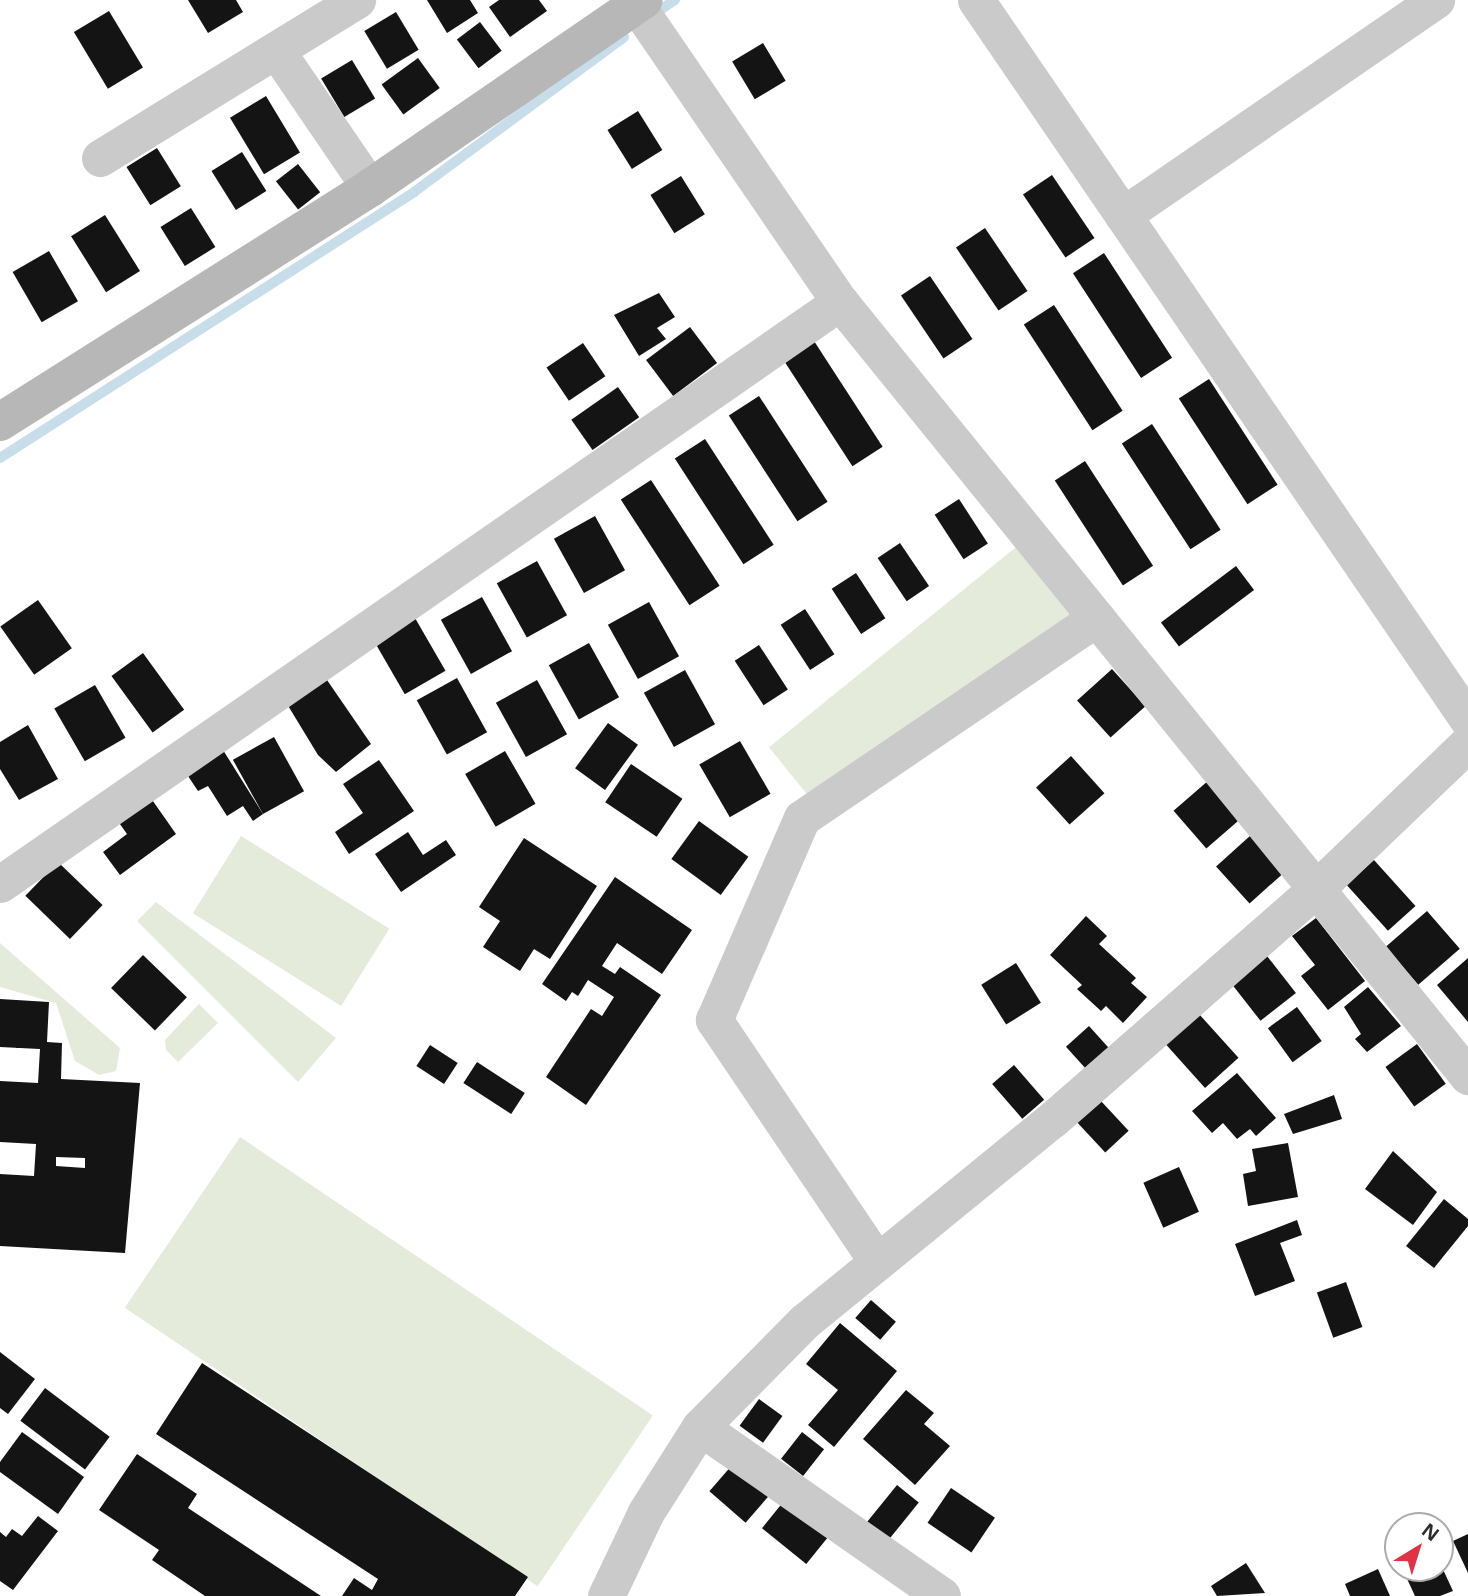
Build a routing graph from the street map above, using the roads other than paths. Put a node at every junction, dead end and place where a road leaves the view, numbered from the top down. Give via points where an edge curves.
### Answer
1 (357, 0) edge
2 (976, 0) edge
3 (1436, 0) edge
4 (638, 2) edge
5 (276, 50) junction
6 (100, 158) dead end
7 (370, 188) junction
8 (1123, 215) junction
9 (840, 302) junction
10 (0, 422) edge
11 (1096, 618) junction
12 (1468, 720) edge
13 (1468, 743) edge
14 (0, 884) edge
15 (1316, 889) junction
16 (1468, 1076) edge
17 (876, 1260) junction
18 (700, 1427) junction
19 (607, 1596) edge
20 (942, 1596) edge

1 - 5 street
2 - 8 street
3 - 8 street
4 - 7 street
4 - 9 street
5 - 6 street
5 - 7 street
7 - 10 street
8 - 12 street
9 - 11 street
9 - 14 street
11 - 15 street
11 - 17 street via 802,818 713,1020
13 - 15 street
15 - 16 street
15 - 17 street via 1053,1119
17 - 18 street via 805,1321
18 - 19 street via 646,1512
18 - 20 street

